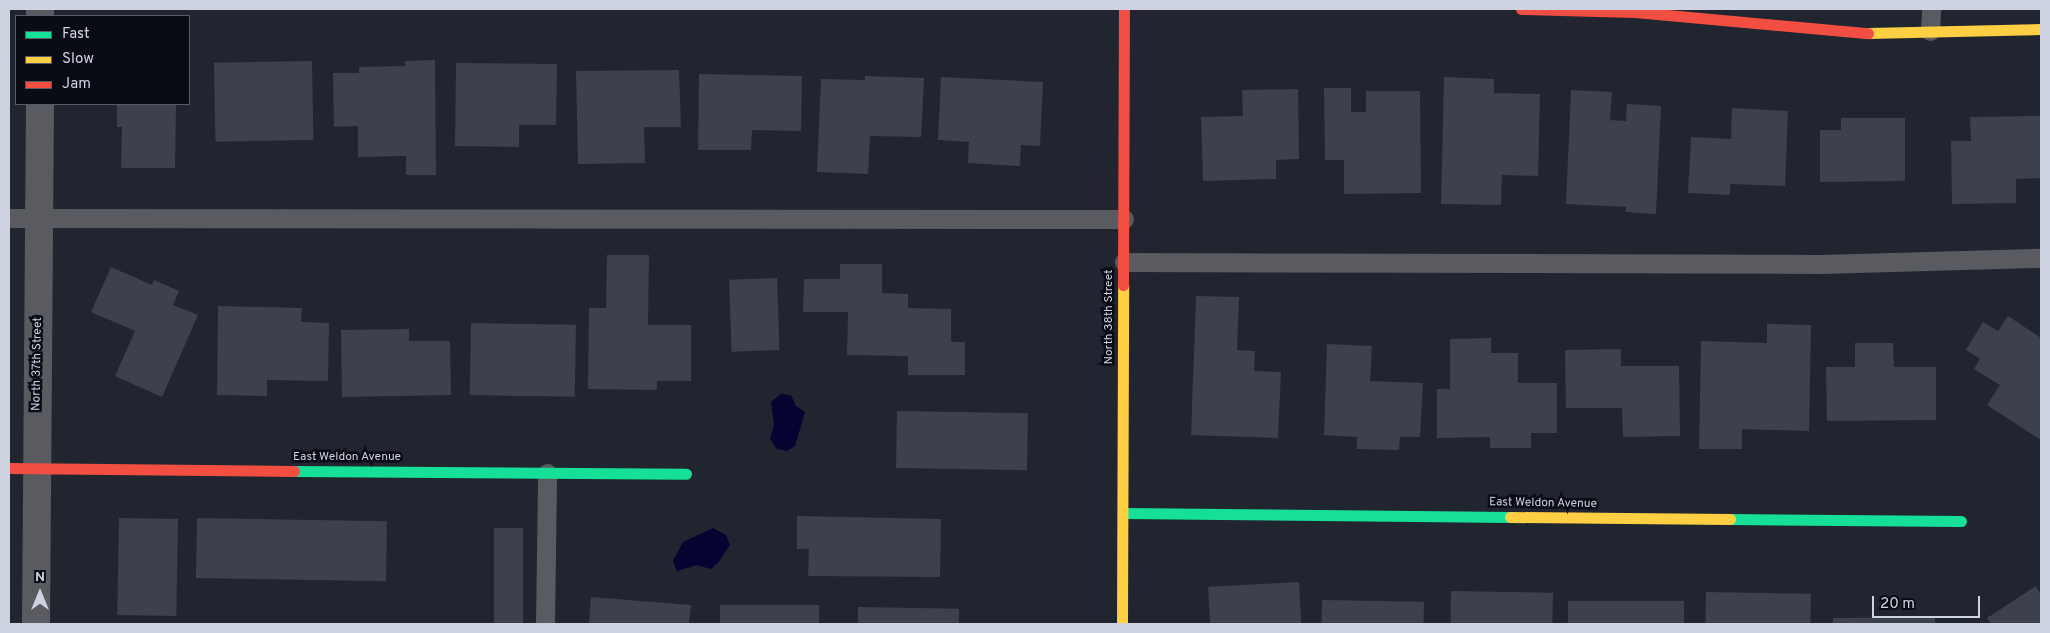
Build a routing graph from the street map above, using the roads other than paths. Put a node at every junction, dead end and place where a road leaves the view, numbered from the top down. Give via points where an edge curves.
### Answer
1 (1124, 9) edge
2 (1521, 9) edge
3 (1931, 9) edge
4 (2041, 29) edge
5 (1930, 31) junction
6 (40, 105) edge
7 (9, 218) edge
8 (40, 219) junction
9 (1124, 219) junction
10 (2041, 258) edge
11 (1124, 262) junction
12 (9, 468) edge
13 (37, 470) junction
14 (547, 473) junction
15 (686, 474) dead end
16 (1124, 513) junction
17 (1961, 521) dead end
18 (36, 624) edge
19 (545, 624) edge
20 (1122, 624) edge

1 - 9 street, North 38th Street
2 - 5 street via 1634,12 1882,34
3 - 5 lane
4 - 5 street
6 - 8 street, North 37th Street
7 - 8 lane
8 - 9 lane
8 - 13 street, North 37th Street
9 - 11 street, North 38th Street
10 - 11 lane via 1821,264
11 - 16 street, North 38th Street
12 - 13 street, East Weldon Avenue
13 - 14 street, East Weldon Avenue
13 - 18 street, North 37th Street
14 - 15 street, East Weldon Avenue
14 - 19 lane
16 - 17 street, East Weldon Avenue
16 - 20 street, North 38th Street

